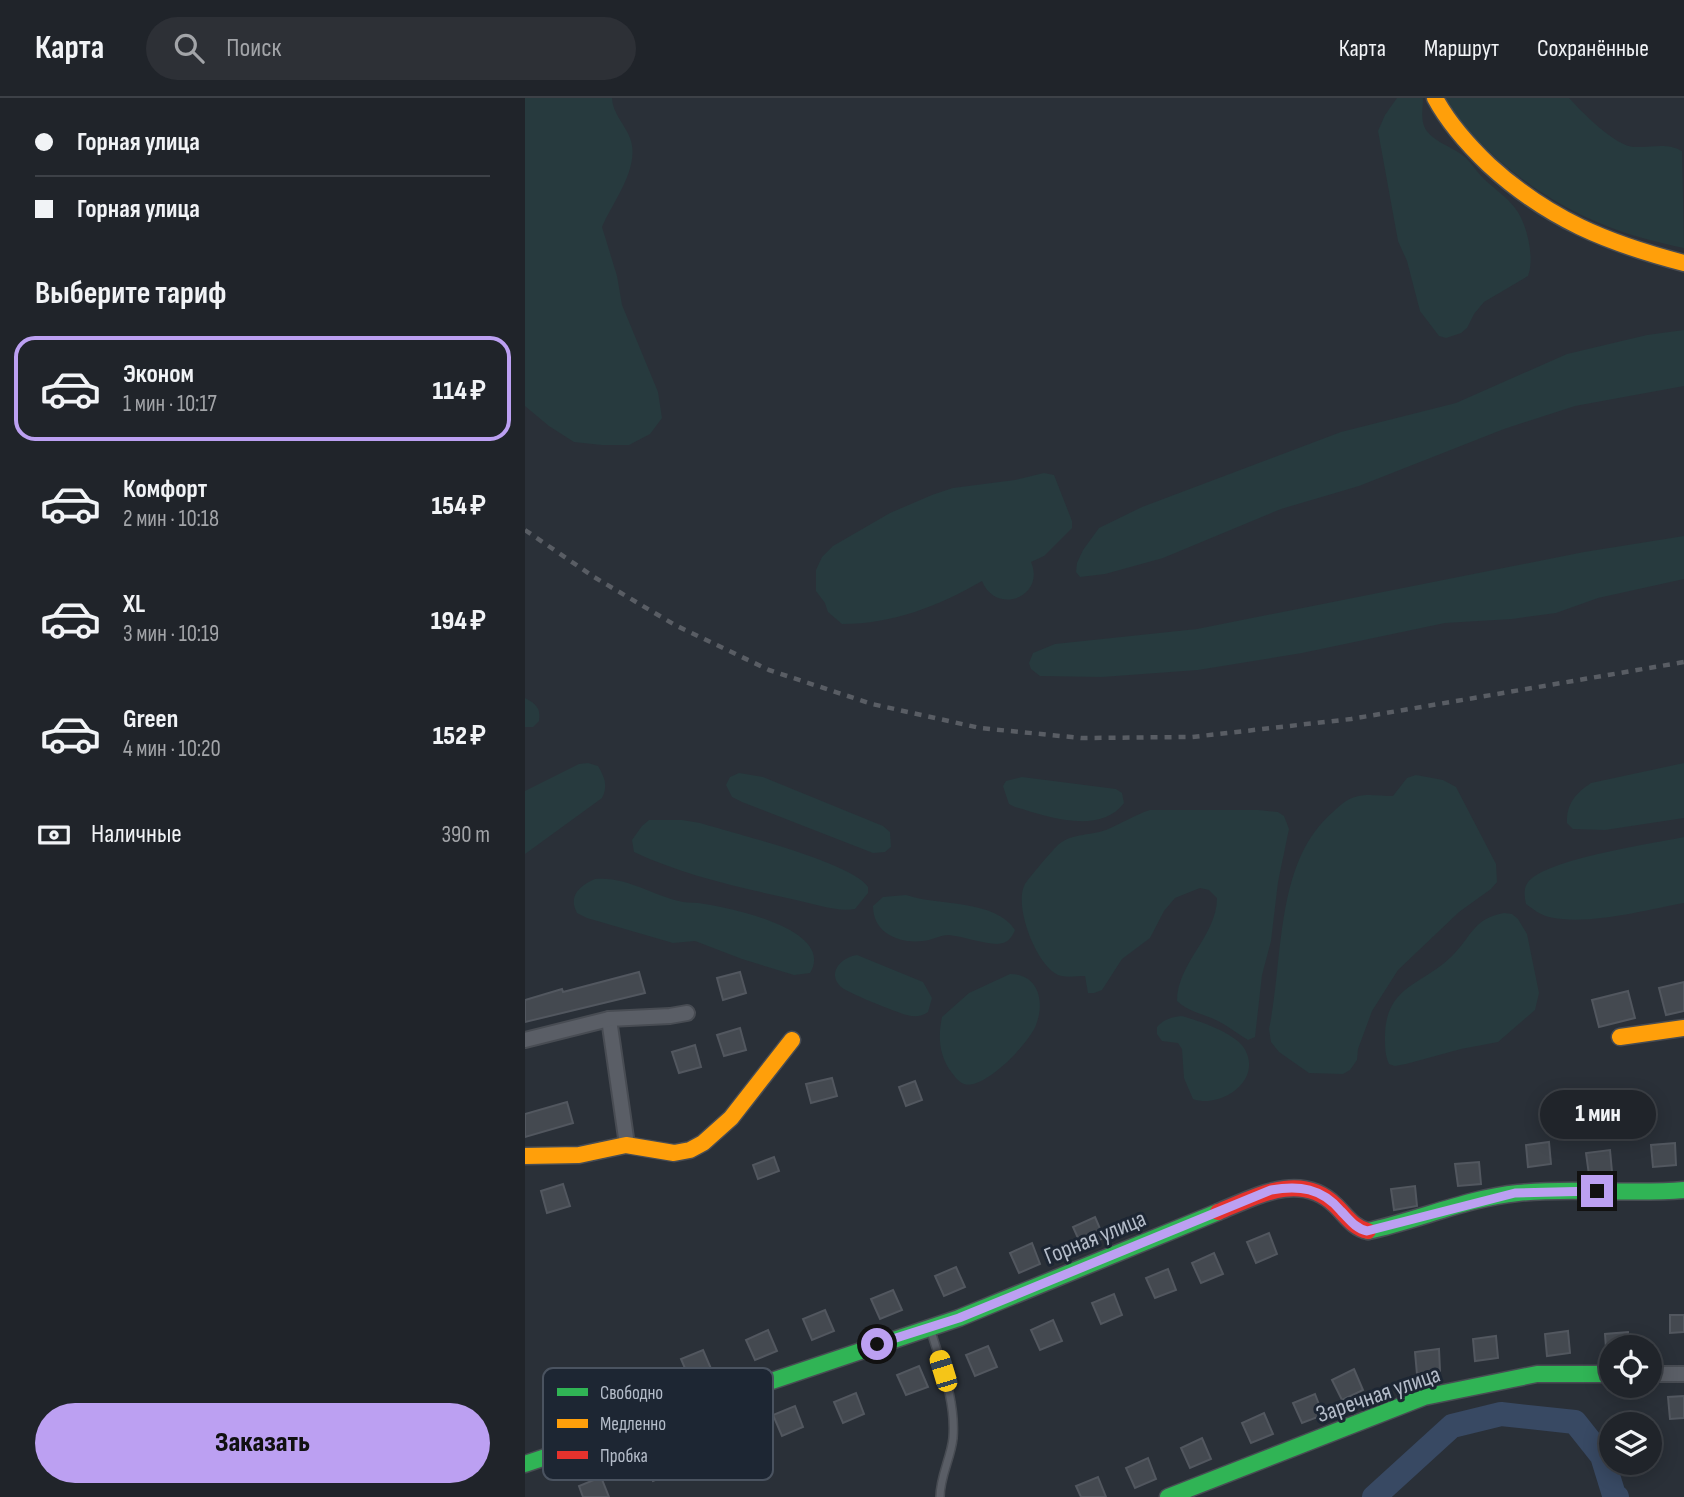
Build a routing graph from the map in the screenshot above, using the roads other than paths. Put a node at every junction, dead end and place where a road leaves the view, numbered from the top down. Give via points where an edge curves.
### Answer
1 (1436, 98) edge
2 (1684, 263) edge
3 (687, 1013) dead end
4 (610, 1019) junction
5 (1684, 1028) edge
6 (1620, 1037) dead end
7 (525, 1040) edge
8 (792, 1040) dead end
9 (627, 1145) junction
10 (525, 1156) edge
11 (1684, 1190) edge
12 (930, 1327) junction
13 (1599, 1374) edge
14 (1662, 1374) edge
15 (1684, 1374) edge
16 (773, 1380) edge
17 (543, 1458) edge
18 (525, 1464) edge
19 (940, 1497) edge
20 (1168, 1497) edge

1 - 2 street via 1468,145 1547,212 1613,243
3 - 4 street
4 - 7 street
4 - 9 street
5 - 6 street
8 - 9 street via 709,1140 675,1153
9 - 10 street via 580,1155
11 - 12 street, Горная улица via 1515,1193 1367,1231 1319,1192 1284,1188 1261,1193
12 - 16 street, Горная улица
12 - 19 lane via 950,1393 953,1438
13 - 20 street, Заречная улица via 1537,1374 1424,1397
14 - 15 street
17 - 18 street, Горная улица

